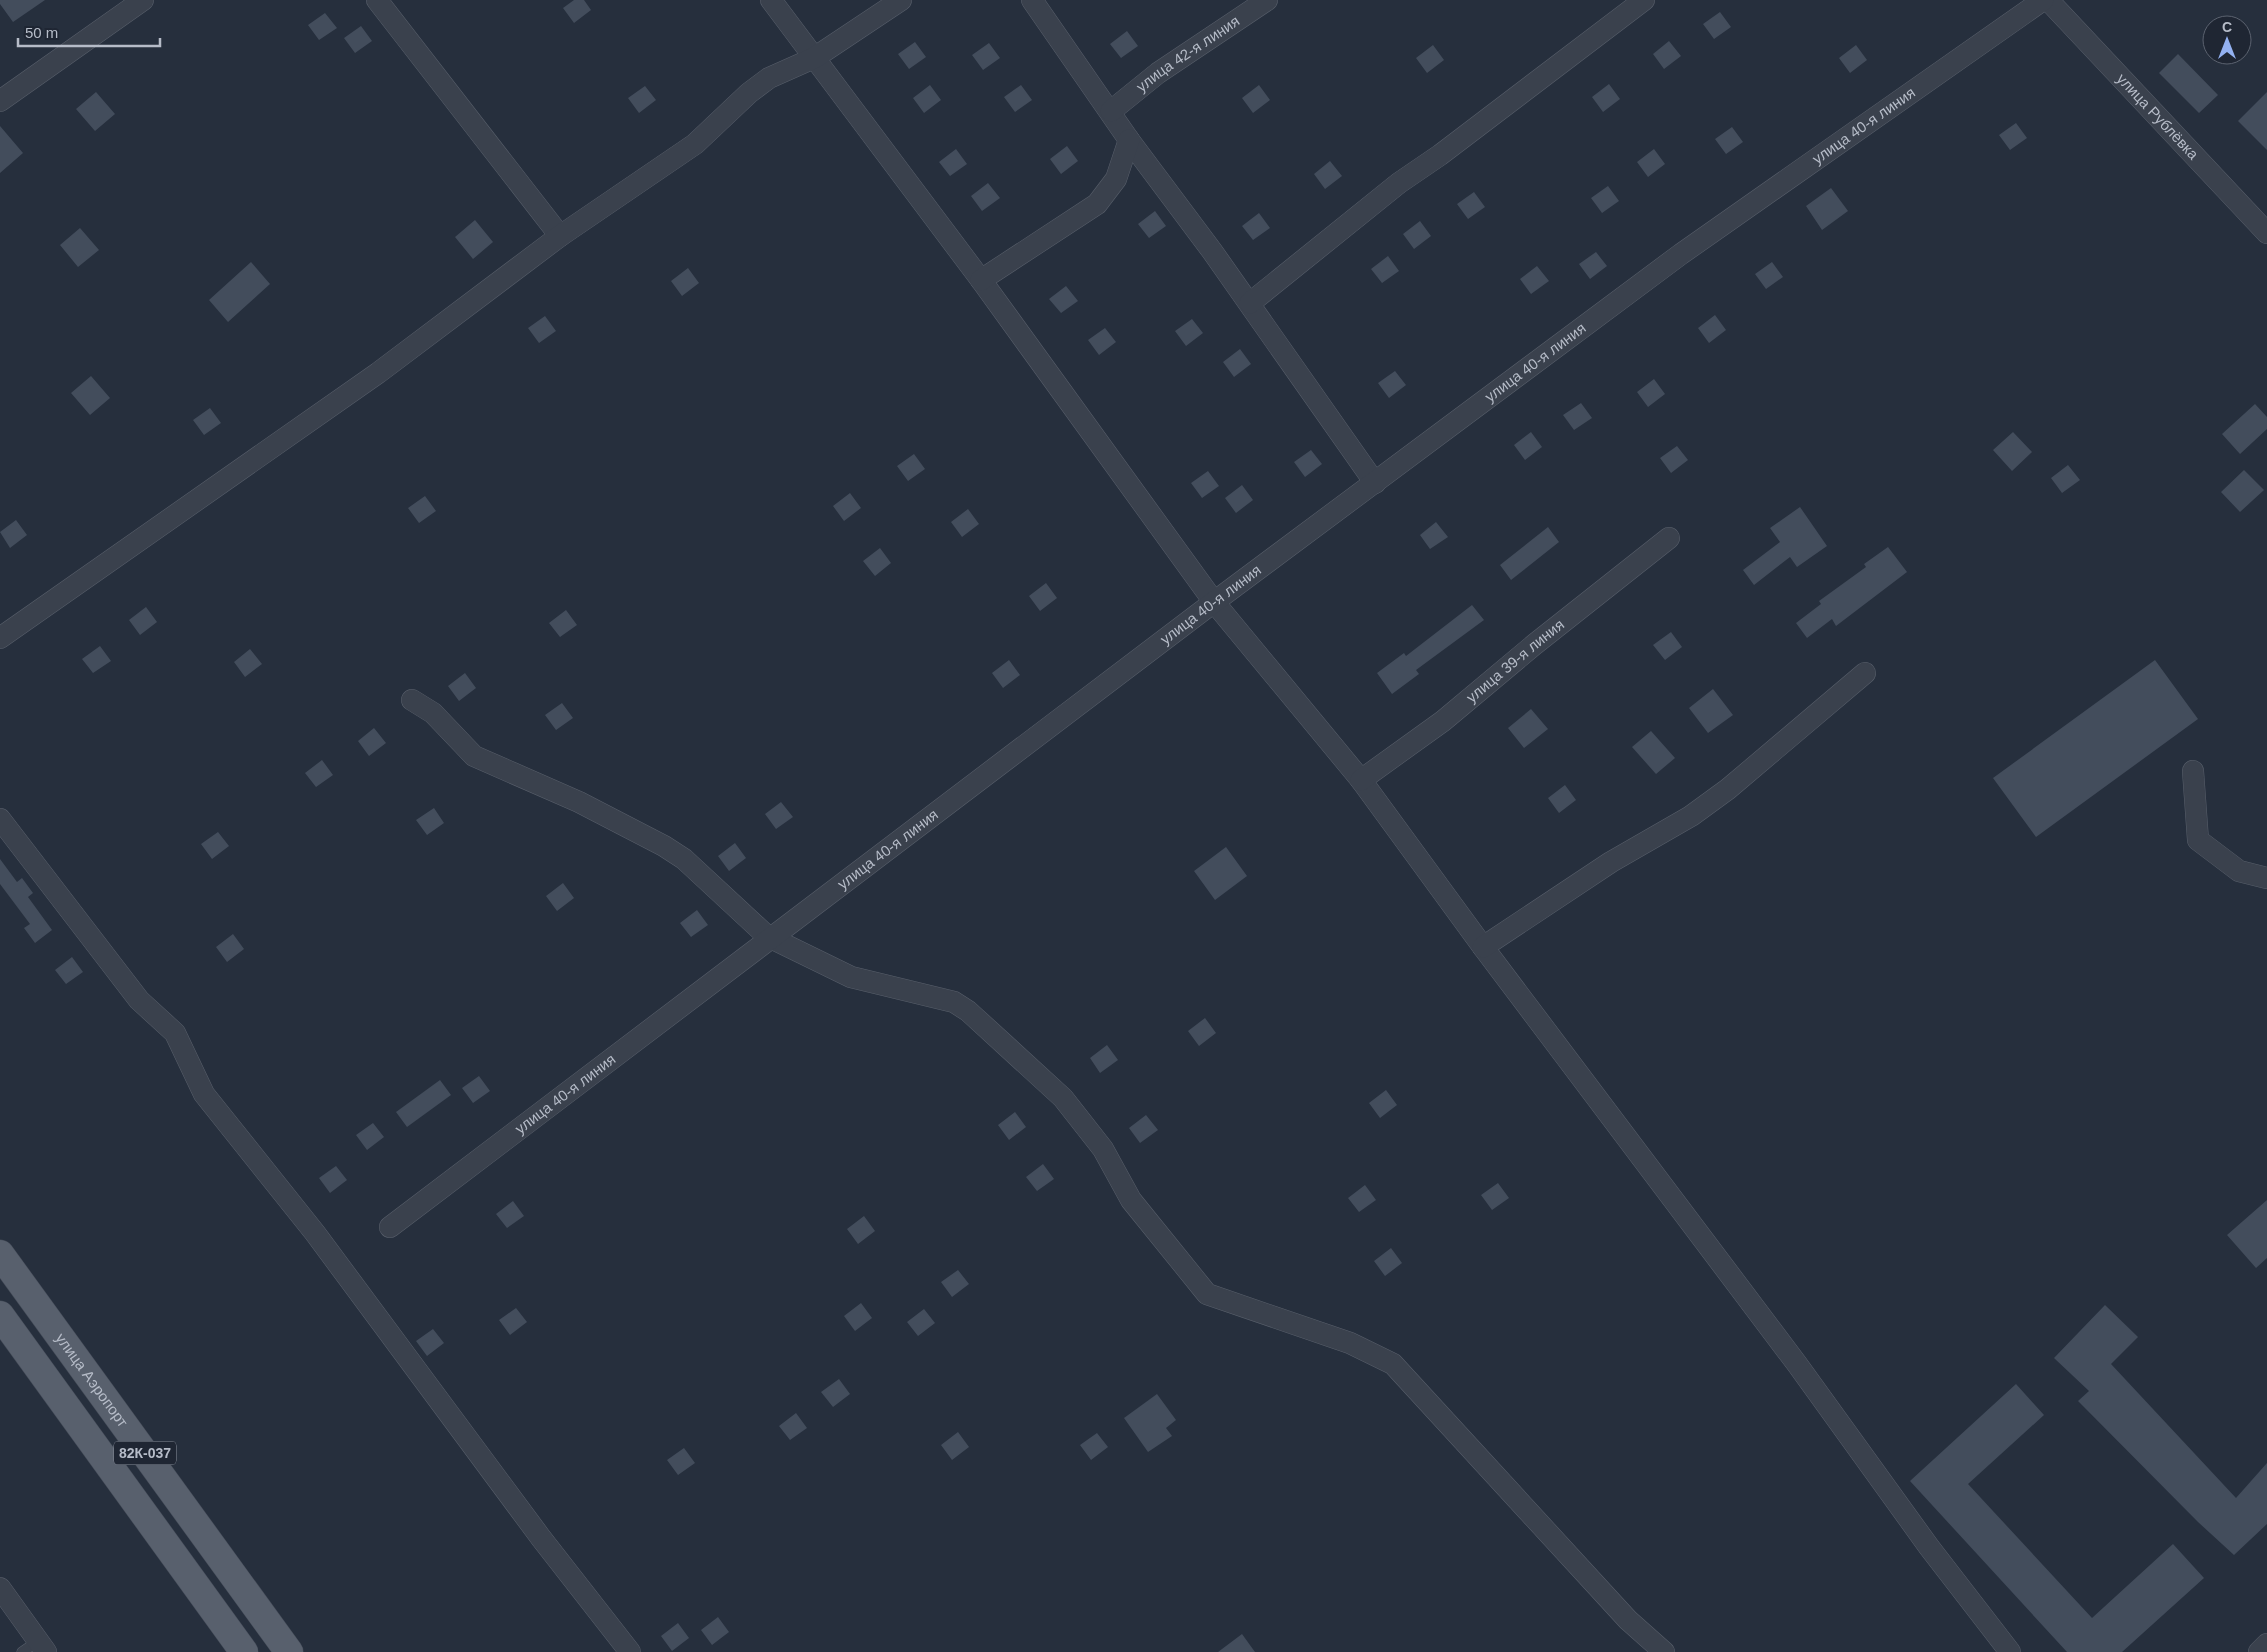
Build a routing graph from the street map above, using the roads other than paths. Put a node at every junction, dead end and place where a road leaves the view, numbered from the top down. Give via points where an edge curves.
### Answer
1 (144, 0) edge
2 (377, 0) edge
3 (772, 0) edge
4 (901, 0) edge
5 (1032, 0) edge
6 (1268, 0) edge
7 (1644, 0) edge
8 (2043, 0) edge
9 (2048, 0) edge
10 (814, 58) junction
11 (0, 101) edge
12 (1111, 111) junction
13 (1129, 140) junction
14 (2267, 233) edge
15 (560, 236) junction
16 (981, 280) junction
17 (1250, 303) junction
18 (1375, 483) junction
19 (1669, 538) dead end
20 (1214, 602) junction
21 (0, 638) edge
22 (1865, 672) dead end
23 (412, 700) dead end
24 (2193, 771) dead end
25 (1361, 780) junction
26 (0, 819) edge
27 (2267, 878) edge
28 (771, 938) junction
29 (1483, 947) junction
30 (390, 1227) dead end
31 (0, 1254) edge
32 (0, 1315) edge
33 (0, 1588) edge
34 (2267, 1644) edge
35 (35, 1648) edge
36 (244, 1652) edge
37 (289, 1652) edge
38 (630, 1652) edge
39 (1664, 1652) edge
40 (2010, 1652) edge
41 (2259, 1652) edge

1 - 11 street
2 - 15 street
3 - 10 street
4 - 10 street
5 - 12 street
6 - 12 street, улица 42-я линия via 1158,72
7 - 17 street via 1440,155 1399,182
8 - 18 street, улица 40-я линия via 1681,254
9 - 14 street, улица Рублёвка
10 - 15 street via 769,78 748,93 694,144
10 - 16 street
12 - 13 street
13 - 16 street via 1116,179 1097,204
13 - 17 street
15 - 21 street via 370,378
16 - 20 street
17 - 18 street
18 - 20 street, улица 40-я линия
19 - 25 street, улица 39-я линия via 1443,721
20 - 25 street
20 - 28 street, улица 40-я линия
22 - 29 street via 1728,789 1691,816 1611,862
23 - 28 street via 433,713 474,756 579,802 684,858
24 - 27 street via 2198,840 2239,871
25 - 29 street
26 - 38 street via 138,1000 175,1033 204,1094 314,1233
28 - 30 street, улица 40-я линия
28 - 39 street via 851,977 954,1002 968,1011 1063,1098 1103,1149 1131,1200 1207,1294 1350,1343 1393,1364 1628,1620
29 - 40 street via 1797,1364 1928,1547
31 - 37 main road, улица Аэропорт / 82К-037
32 - 36 main road
33 - 35 street
34 - 41 street

